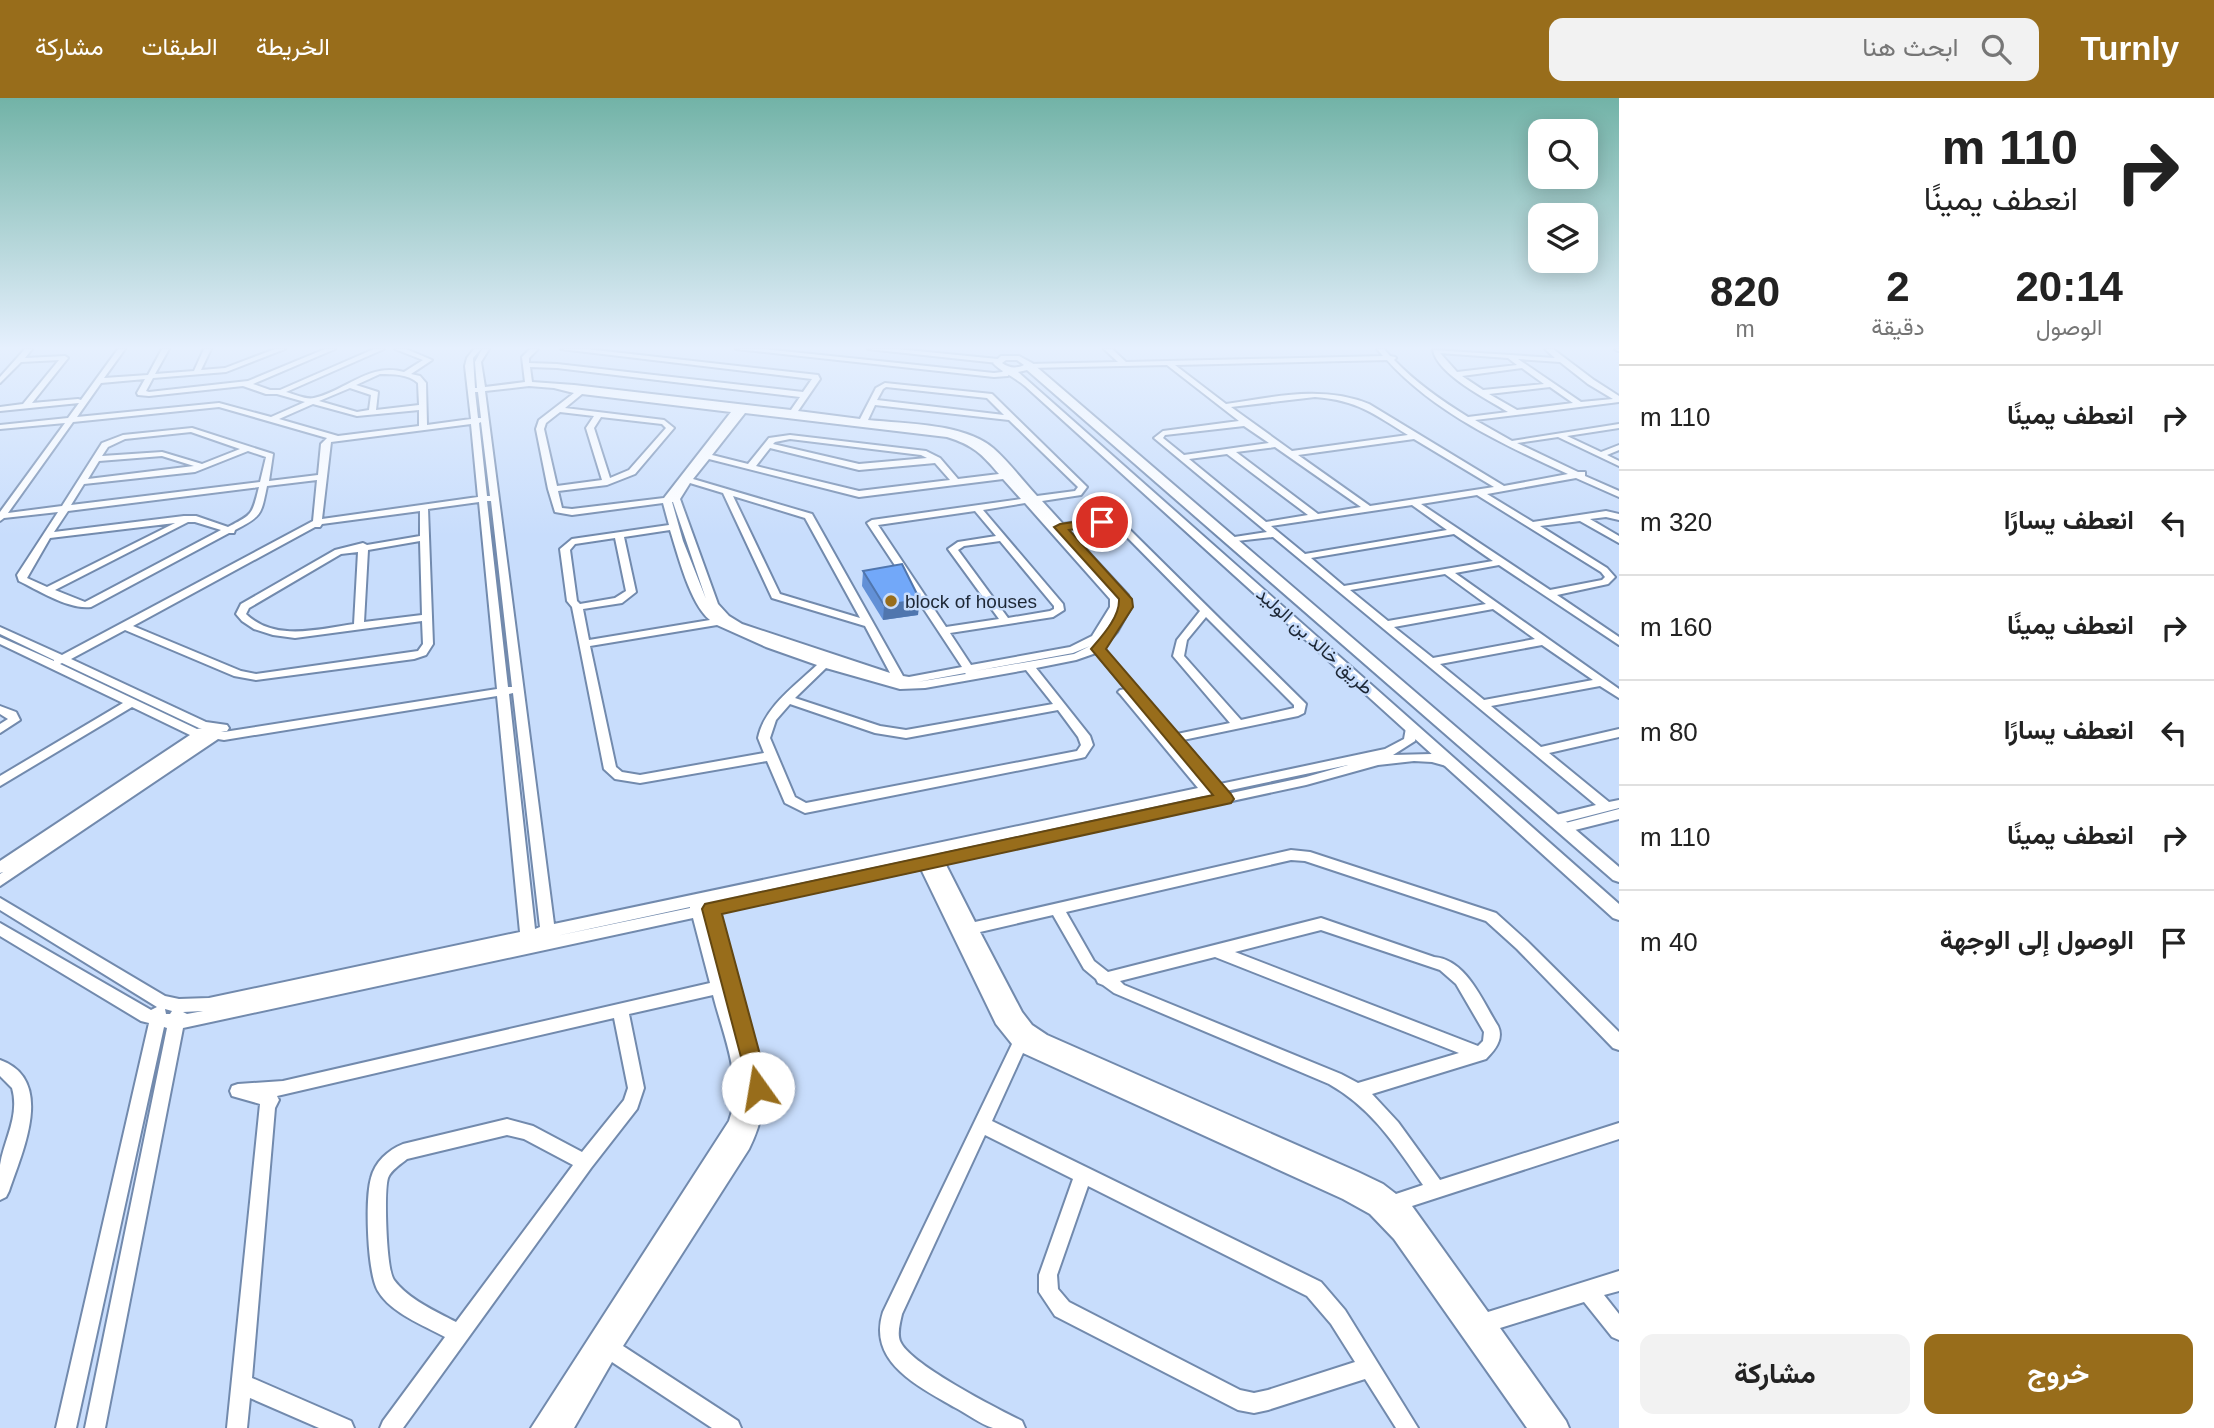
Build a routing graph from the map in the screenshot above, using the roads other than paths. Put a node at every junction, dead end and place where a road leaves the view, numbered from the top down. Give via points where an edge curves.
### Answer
1 (72, 411) edge
2 (75, 411) edge
3 (180, 411) edge
4 (229, 411) edge
5 (290, 411) edge
6 (343, 411) edge
7 (388, 411) edge
8 (422, 411) edge
9 (479, 411) edge
10 (554, 411) edge
11 (574, 411) edge
12 (739, 411) edge
13 (740, 411) edge
14 (759, 411) edge
15 (768, 411) edge
16 (868, 411) edge
17 (952, 411) edge
18 (1005, 411) edge
19 (1058, 411) edge
20 (1082, 411) edge
21 (1231, 411) edge
22 (1375, 411) edge
23 (1459, 411) edge
24 (1513, 411) edge
25 (1531, 411) edge
26 (372, 413) joint
27 (793, 413) joint
28 (1516, 413) junction
29 (599, 414) junction
30 (1012, 418) junction
31 (1470, 418) junction
32 (270, 420) junction
33 (67, 421) junction
34 (480, 422) junction
35 (862, 423) junction
36 (1247, 423) junction
37 (423, 427) junction
38 (1618, 427) edge
39 (0, 428) edge
40 (1559, 435) junction
41 (1416, 436) junction
42 (334, 440) junction
43 (1516, 441) junction
44 (1276, 444) junction
45 (767, 445) junction
46 (1619, 447) edge
47 (250, 448) junction
48 (1229, 451) junction
49 (1290, 454) junction
50 (1601, 455) junction
51 (707, 456) junction
52 (1182, 458) junction
53 (96, 459) junction
54 (937, 460) junction
55 (1619, 464) edge
56 (204, 467) junction
57 (750, 467) junction
58 (1579, 474) junction
59 (1005, 475) junction
60 (322, 477) junction
61 (688, 480) junction
62 (82, 482) junction
63 (607, 482) junction
64 (956, 482) junction
65 (265, 484) junction
66 (1502, 488) junction
67 (552, 489) junction
68 (726, 491) junction
69 (1478, 492) junction
70 (1619, 492) edge
71 (489, 500) junction
72 (671, 500) junction
73 (1032, 500) junction
74 (1413, 502) junction
75 (65, 508) junction
76 (977, 508) junction
77 (420, 509) junction
78 (1369, 509) junction
79 (1, 514) edge
80 (1317, 517) junction
81 (1580, 517) junction
82 (1619, 517) edge
83 (190, 518) junction
84 (1048, 519) junction
85 (322, 522) junction
86 (1263, 525) junction
87 (1531, 525) junction
88 (675, 527) junction
89 (1060, 527) junction
90 (231, 531) junction
91 (1455, 531) junction
92 (1274, 534) junction
93 (619, 535) junction
94 (47, 537) junction
95 (424, 538) junction
96 (1002, 538) junction
97 (1231, 540) junction
98 (1619, 540) edge
99 (363, 546) junction
100 (1302, 557) junction
101 (1501, 562) junction
102 (1446, 571) junction
103 (505, 586) junction
104 (492, 589) junction
105 (1341, 589) junction
106 (46, 591) junction
107 (1547, 594) junction
108 (1299, 600) junction
109 (1274, 604) junction
110 (1495, 606) junction
111 (577, 607) junction
112 (1206, 610) junction
113 (427, 617) junction
114 (1004, 621) junction
115 (717, 622) junction
116 (868, 624) junction
117 (1385, 625) junction
118 (1619, 626) edge
119 (128, 627) junction
120 (359, 627) junction
121 (1601, 630) junction
122 (943, 631) junction
123 (1, 639) edge
124 (769, 640) junction
125 (1544, 641) junction
126 (1619, 642) edge
127 (584, 643) junction
128 (1092, 647) junction
129 (1431, 662) junction
130 (825, 663) junction
131 (60, 664) junction
132 (1030, 666) junction
133 (971, 673) junction
134 (899, 679) junction
135 (1603, 682) junction
136 (517, 685) junction
137 (502, 687) junction
138 (1619, 694) edge
139 (789, 700) junction
140 (131, 703) junction
141 (1482, 704) junction
142 (1061, 706) junction
143 (0, 709) edge
144 (1238, 724) junction
145 (1412, 728) junction
146 (0, 729) edge
147 (208, 733) junction
148 (1619, 733) edge
149 (1174, 738) junction
150 (1539, 751) junction
151 (771, 756) junction
152 (1451, 763) junction
153 (0, 782) edge
154 (1216, 795) junction
155 (1615, 808) edge
156 (1558, 824) junction
157 (929, 857) junction
158 (0, 868) edge
159 (1619, 876) edge
160 (0, 881) edge
161 (543, 892) junction
162 (524, 895) junction
163 (0, 903) edge
164 (703, 905) junction
165 (1057, 909) junction
166 (1619, 914) edge
167 (972, 928) junction
168 (0, 929) edge
169 (548, 939) junction
170 (528, 943) junction
171 (1216, 951) junction
172 (98, 965) junction
173 (82, 978) junction
174 (1103, 979) junction
175 (725, 986) junction
176 (620, 1009) junction
177 (168, 1013) junction
178 (1024, 1037) junction
179 (1619, 1043) edge
180 (1480, 1054) junction
181 (0, 1067) edge
182 (1358, 1091) junction
183 (982, 1125) junction
184 (1619, 1132) edge
185 (584, 1162) junction
186 (1083, 1174) junction
187 (1437, 1189) junction
188 (0, 1191) edge
189 (1396, 1203) junction
190 (1376, 1208) junction
191 (1619, 1280) edge
192 (1587, 1290) junction
193 (1486, 1323) junction
194 (1619, 1331) edge
195 (457, 1333) junction
196 (603, 1345) junction
197 (1370, 1367) junction
198 (241, 1384) junction
199 (66, 1428) edge
200 (95, 1428) edge
201 (237, 1428) edge
202 (344, 1428) edge
203 (390, 1428) edge
204 (541, 1428) edge
205 (562, 1428) edge
206 (731, 1428) edge
207 (1015, 1428) edge
208 (1408, 1428) edge
209 (1540, 1428) edge
210 (1559, 1428) edge

1 - 33 street
2 - 33 street
3 - 33 street
4 - 32 street
5 - 32 street
6 - 26 street
7 - 26 street
8 - 37 street
9 - 34 street
10 - 67 street via 540,429
11 - 29 street
12 - 72 street via 670,493
13 - 51 street
14 - 35 street
15 - 27 street
16 - 35 street
17 - 30 street
18 - 30 street
19 - 109 street, طريق خالد بن الوليد
20 - 97 street, طريق خالد بن الوليد
21 - 36 street
22 - 41 street
23 - 31 street
24 - 28 street
25 - 28 street
27 - 35 street
28 - 31 street
29 - 63 street via 590,428
29 - 63 street via 670,426 632,472
30 - 73 street via 1083,487 1078,493
31 - 43 street
31 - 58 street
32 - 42 street
33 - 39 street
33 - 79 street
34 - 37 street
34 - 42 street
34 - 71 street
35 - 59 street via 968,441
35 - 73 street via 950,432 974,439 990,450
36 - 44 street
36 - 52 street via 1160,434 1160,440
37 - 42 street
38 - 40 street
40 - 43 street
40 - 50 street
41 - 49 street
41 - 66 street
42 - 60 street via 326,444
42 - 85 street
43 - 58 street
44 - 48 street
44 - 49 street
45 - 54 street via 859,467
45 - 54 street via 777,438 790,438 923,453
45 - 57 street
46 - 50 street
47 - 53 street via 183,430 115,439
47 - 56 street
47 - 65 street via 270,456
48 - 52 street
48 - 80 street
49 - 78 street
50 - 55 street
51 - 57 street
51 - 61 street
52 - 86 street
53 - 56 street via 162,454
53 - 62 street
54 - 64 street
56 - 62 street
57 - 64 street via 859,494
58 - 66 street
58 - 70 street
59 - 64 street
59 - 73 street
60 - 65 street
60 - 85 street
61 - 68 street
61 - 72 street
62 - 75 street
63 - 67 street
65 - 75 street
65 - 90 street via 257,513
66 - 69 street
67 - 72 street via 556,508 566,512
68 - 116 street via 809,516
68 - 116 street via 776,596
69 - 74 street
69 - 87 street
71 - 77 street
71 - 103 street
71 - 104 street
72 - 88 street
72 - 124 street via 718,612
73 - 76 street
73 - 84 street
74 - 78 street
74 - 91 street
75 - 79 street
75 - 94 street
76 - 96 street
76 - 122 street via 872,523
77 - 85 street
77 - 95 street
78 - 80 street
80 - 86 street
81 - 82 street
81 - 87 street
81 - 98 street
83 - 90 street
83 - 94 street
83 - 106 street
84 - 89 street
84 - 128 street via 1115,599
85 - 119 street
86 - 92 street
87 - 107 street via 1610,577 1605,582
88 - 93 street
88 - 115 street via 703,606
89 - 112 street via 1106,521 1118,524
89 - 128 street via 1125,599 1126,607 1106,642
90 - 106 street via 87,605
91 - 100 street
91 - 101 street
92 - 97 street
92 - 100 street
93 - 111 street via 631,592 618,601
93 - 111 street via 576,541 566,547 572,601
94 - 106 street via 22,575 26,583
95 - 99 street
95 - 113 street
96 - 114 street via 953,549
96 - 114 street via 1059,608 1053,614
97 - 108 street, طريق خالد بن الوليد
99 - 120 street
99 - 120 street via 338,552 241,611 246,620 284,634
100 - 105 street
101 - 102 street
101 - 107 street
102 - 105 street
102 - 110 street
103 - 104 street
103 - 136 street
104 - 137 street
105 - 117 street
107 - 121 street
108 - 109 street
108 - 156 street, طريق خالد بن الوليد
109 - 145 street, طريق خالد بن الوليد
110 - 117 street
110 - 125 street
111 - 127 street
112 - 144 street via 1182,640 1178,656
112 - 144 street via 1300,704 1294,713
113 - 119 street via 426,649 414,656 267,677 238,674
113 - 120 street
114 - 122 street
115 - 124 street
115 - 127 street
116 - 134 street
117 - 129 street
118 - 121 street
119 - 131 street
121 - 126 street
122 - 133 street
123 - 131 street
124 - 130 street
124 - 134 street
125 - 129 street
125 - 135 street
127 - 151 street via 610,769 619,776 640,779
128 - 132 street
128 - 133 street
128 - 149 street
128 - 154 street
129 - 141 street
130 - 133 street via 900,686 925,685
130 - 139 street
131 - 140 street
131 - 147 street
132 - 133 street
132 - 142 street
133 - 134 street
135 - 138 street
135 - 141 street
136 - 137 street
136 - 161 street
137 - 147 street
137 - 147 street
137 - 162 street
139 - 142 street via 879,730 906,734
139 - 151 street via 764,731
140 - 147 street
140 - 153 street
141 - 150 street
142 - 151 street via 1086,740 1085,750 1076,757 812,809 790,800
143 - 146 street via 14,720
144 - 149 street
145 - 152 street, طريق خالد بن الوليد
145 - 154 street via 1409,741 1394,750
147 - 158 street
147 - 160 street
148 - 150 street
149 - 154 street
150 - 155 street
152 - 154 street via 1419,755 1400,757
152 - 166 street, طريق خالد بن الوليد
154 - 157 street
155 - 156 street
156 - 159 street, طريق خالد بن الوليد
157 - 164 street
157 - 167 street
157 - 178 street via 1002,1019
161 - 162 street
161 - 169 street
162 - 170 street
163 - 172 street
164 - 169 street
164 - 175 street
165 - 167 street
165 - 174 street via 1089,965
165 - 179 street via 1290,855 1320,859 1500,923
167 - 178 street
168 - 173 street
169 - 170 street
170 - 177 street via 236,1012
171 - 174 street
171 - 180 street
171 - 180 street via 1321,924 1444,964 1461,980 1492,1031 1490,1044
172 - 173 street
172 - 177 street
173 - 177 street via 138,1012
174 - 182 street
175 - 176 street
175 - 196 street via 744,1088 741,1113 726,1156
176 - 185 street via 635,1079 634,1097
176 - 198 street via 283,1088 237,1091 271,1100
177 - 199 street
177 - 200 street
178 - 183 street
178 - 189 street via 1041,1040 1352,1178
178 - 190 street
180 - 182 street
181 - 188 street via 19,1083 24,1100
182 - 187 street
183 - 186 street
183 - 207 street via 893,1312 889,1332 902,1361
184 - 187 street
185 - 195 street
185 - 195 street via 527,1132 507,1127 403,1152 382,1172 379,1263 385,1284 401,1300
186 - 197 street via 1314,1289 1328,1302
186 - 197 street via 1048,1275 1049,1292 1062,1309 1238,1400 1268,1400
187 - 189 street
189 - 190 street
189 - 193 street
190 - 209 street via 1401,1232
191 - 192 street
192 - 193 street
192 - 194 street
193 - 210 street
195 - 203 street
196 - 204 street
196 - 205 street
196 - 206 street
197 - 208 street
198 - 201 street
198 - 202 street

